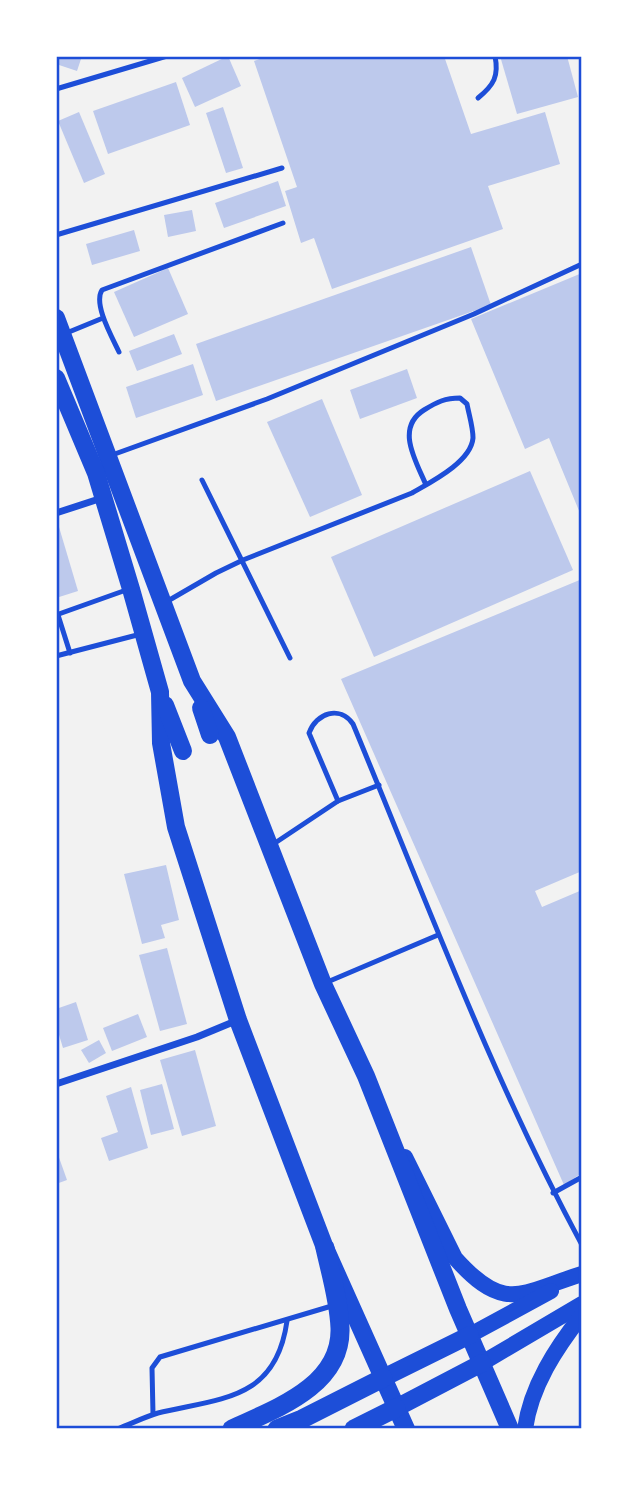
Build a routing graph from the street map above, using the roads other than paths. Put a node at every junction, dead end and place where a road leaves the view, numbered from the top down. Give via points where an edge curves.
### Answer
1 (167, 56) edge
2 (495, 56) edge
3 (56, 89) edge
4 (478, 98) dead end
5 (282, 168) dead end
6 (284, 223) dead end
7 (56, 235) edge
8 (582, 264) edge
9 (103, 318) junction
10 (58, 325) edge
11 (119, 352) dead end
12 (56, 377) edge
13 (109, 456) junction
14 (202, 480) dead end
15 (426, 485) junction
16 (103, 497) junction
17 (56, 513) edge
18 (243, 560) junction
19 (131, 589) junction
20 (165, 603) junction
21 (57, 615) edge
22 (142, 633) junction
23 (70, 653) junction
24 (56, 656) edge
25 (290, 659) dead end
26 (192, 681) junction
27 (160, 692) junction
28 (210, 735) dead end
29 (183, 751) dead end
30 (379, 785) junction
31 (338, 801) junction
32 (268, 847) junction
33 (438, 935) junction
34 (323, 984) junction
35 (238, 1020) junction
36 (366, 1076) junction
37 (56, 1084) edge
38 (582, 1177) edge
39 (554, 1193) junction
40 (582, 1245) edge
41 (325, 1248) junction
42 (582, 1274) edge
43 (338, 1304) junction
44 (582, 1304) edge
45 (582, 1315) edge
46 (287, 1321) junction
47 (470, 1335) junction
48 (482, 1363) junction
49 (383, 1378) junction
50 (396, 1408) junction
51 (153, 1414) junction
52 (117, 1429) edge
53 (232, 1429) edge
54 (277, 1429) edge
55 (354, 1429) edge
56 (406, 1429) edge
57 (510, 1429) edge
58 (524, 1429) edge

1 - 3 lane
2 - 4 lane via 495,80
5 - 7 lane
6 - 9 lane via 105,288 99,295
8 - 13 lane via 474,314
9 - 10 lane
9 - 11 lane
10 - 13 highway
12 - 16 highway
13 - 20 highway
14 - 18 lane
15 - 15 lane via 455,465 473,441 467,404 460,398 444,398 419,413 410,425 408,438
15 - 18 lane
16 - 17 street
16 - 19 highway
18 - 20 lane
18 - 25 lane
19 - 21 lane
19 - 22 highway
20 - 26 highway
21 - 23 lane
22 - 23 lane
22 - 27 highway
23 - 24 lane
26 - 28 highway
26 - 32 highway via 227,737
27 - 29 highway
27 - 35 highway via 161,743 176,827
30 - 31 lane
30 - 31 lane via 351,720 332,712 318,719 309,733
30 - 33 lane
31 - 32 lane
32 - 34 highway
33 - 34 lane
33 - 39 lane
34 - 36 highway
35 - 37 street
35 - 41 highway
36 - 42 main road via 455,1258 467,1271 489,1289 512,1295
36 - 47 highway
38 - 39 lane
39 - 40 lane
41 - 43 highway
41 - 49 highway
42 - 47 main road
43 - 46 lane
43 - 53 highway via 339,1343 324,1376 295,1397
44 - 48 main road
45 - 58 main road via 544,1373
46 - 51 lane via 276,1359 261,1379 240,1394
46 - 51 lane via 160,1357 152,1368
47 - 48 highway
47 - 49 highway
48 - 50 highway
48 - 57 highway
49 - 50 highway
49 - 54 highway
50 - 55 highway
50 - 56 highway
51 - 52 lane

